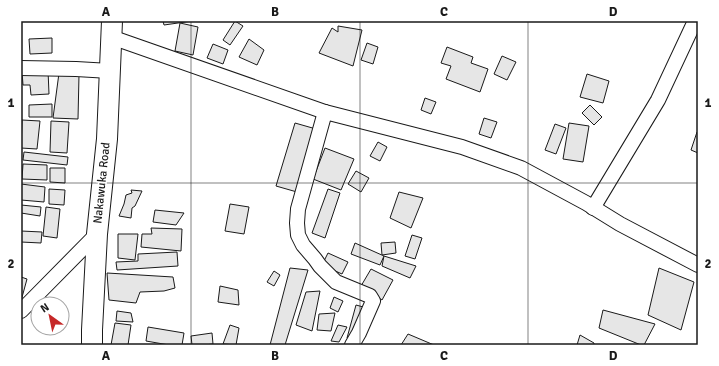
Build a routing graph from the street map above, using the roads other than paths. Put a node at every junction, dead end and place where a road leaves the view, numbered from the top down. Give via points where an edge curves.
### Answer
1 (695, 21) edge
2 (112, 29) edge
3 (21, 68) edge
4 (110, 71) junction
5 (325, 112) junction
6 (593, 208) junction
7 (97, 234) junction
8 (698, 265) edge
9 (21, 311) edge
10 (92, 345) edge
11 (352, 345) edge

1 - 6 street via 658,100
2 - 4 main road, Nakawuka Road
2 - 5 street
3 - 4 street
4 - 7 main road, Nakawuka Road via 107,139
5 - 6 street via 469,149 521,168
5 - 11 street via 298,209 298,234 303,245 336,282 370,296 373,301
6 - 8 street
7 - 9 street
7 - 10 main road, Nakawuka Road

